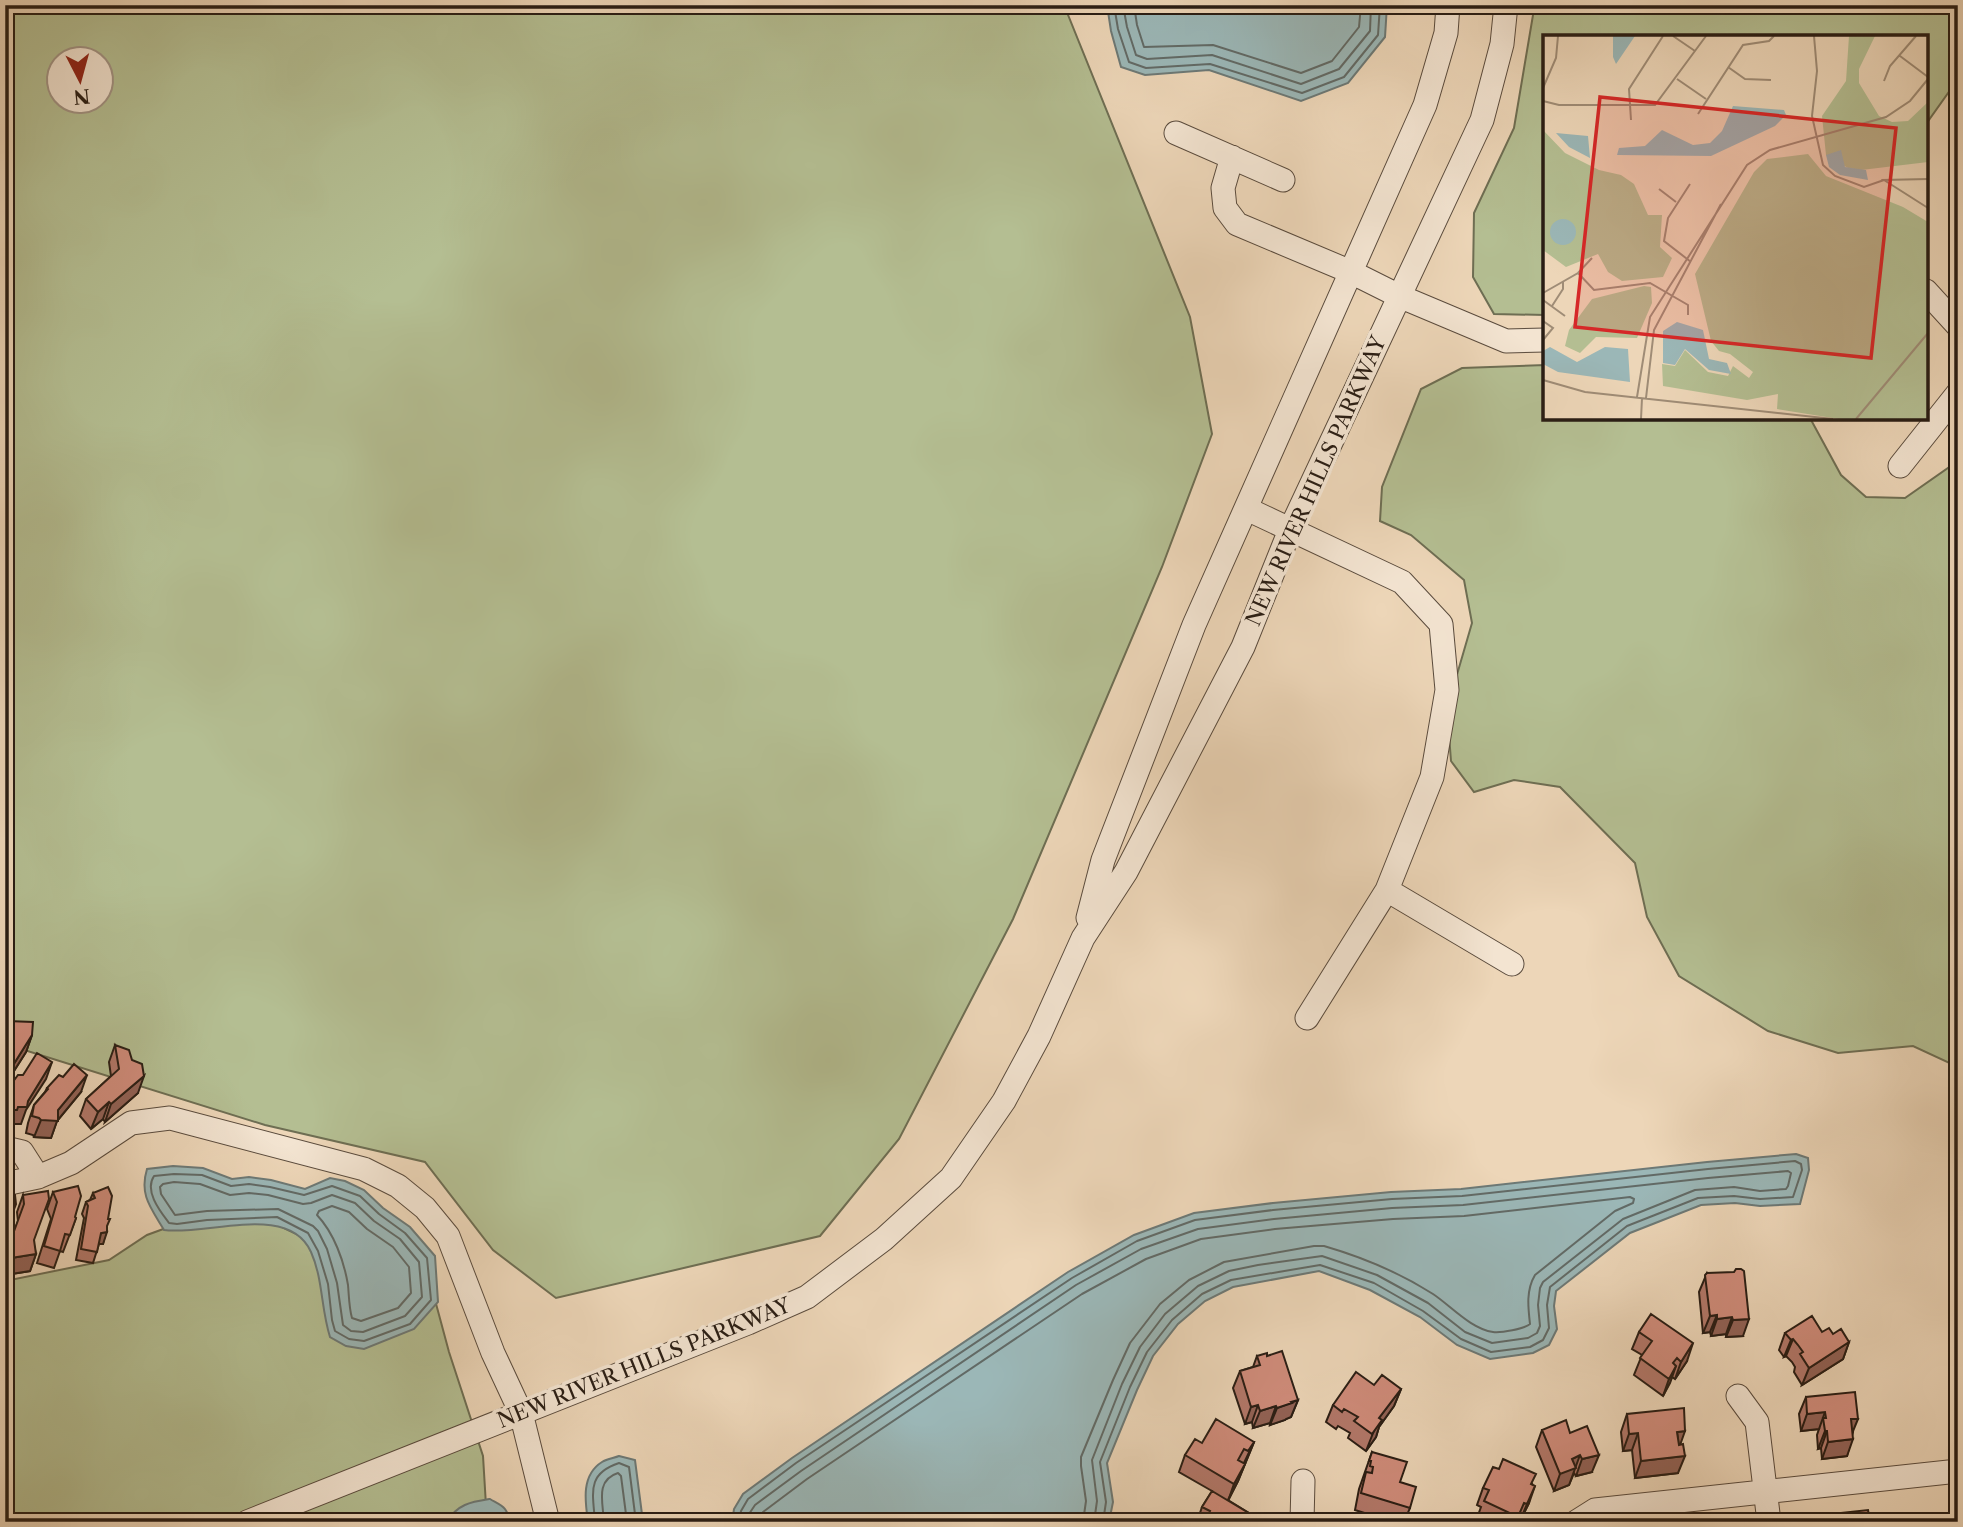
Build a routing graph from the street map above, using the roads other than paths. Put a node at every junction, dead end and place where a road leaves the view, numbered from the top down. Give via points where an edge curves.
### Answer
1 (1448, 5) edge
2 (1506, 5) edge
3 (1176, 133) dead end
4 (1232, 157) junction
5 (1283, 180) dead end
6 (1351, 272) junction
7 (1928, 293) edge
8 (1399, 296) junction
9 (1958, 326) edge
10 (1543, 340) edge
11 (1958, 393) edge
12 (1900, 466) dead end
13 (1247, 509) junction
14 (1290, 530) junction
15 (1387, 891) junction
16 (1083, 938) junction
17 (1512, 964) dead end
18 (1307, 1018) dead end
19 (5, 1148) edge
20 (38, 1177) junction
21 (5, 1184) edge
22 (1738, 1396) dead end
23 (521, 1413) junction
24 (1958, 1471) edge
25 (1303, 1481) dead end
26 (1765, 1491) junction
27 (247, 1522) edge
28 (548, 1522) edge
29 (1302, 1522) edge
30 (1576, 1522) edge
31 (1769, 1522) edge

1 - 6 street, NEW RIVER HILLS PARKWAY via 1446,33 1425,104
2 - 8 street, NEW RIVER HILLS PARKWAY via 1502,44 1482,120
3 - 4 street
4 - 5 street
4 - 6 street via 1223,188 1225,208 1237,224
6 - 8 street
6 - 13 street, NEW RIVER HILLS PARKWAY
7 - 9 street
8 - 10 street via 1506,341
8 - 14 street, NEW RIVER HILLS PARKWAY
11 - 12 street
13 - 14 street
13 - 16 street, NEW RIVER HILLS PARKWAY via 1150,735 1103,860
14 - 15 street via 1402,582 1441,624 1447,690 1432,777
14 - 16 street, NEW RIVER HILLS PARKWAY via 1242,648 1193,746 1126,872
15 - 17 street
15 - 18 street
16 - 23 street, NEW RIVER HILLS PARKWAY via 1039,1036 1003,1101 951,1178 884,1238 807,1297
19 - 20 street via 22,1152
20 - 21 street
20 - 23 street via 71,1163 131,1124 170,1118 364,1169 398,1186 449,1236
22 - 26 street via 1757,1422
23 - 27 street, NEW RIVER HILLS PARKWAY
23 - 28 street
24 - 26 street
25 - 29 street
26 - 30 street via 1595,1510
26 - 31 street

